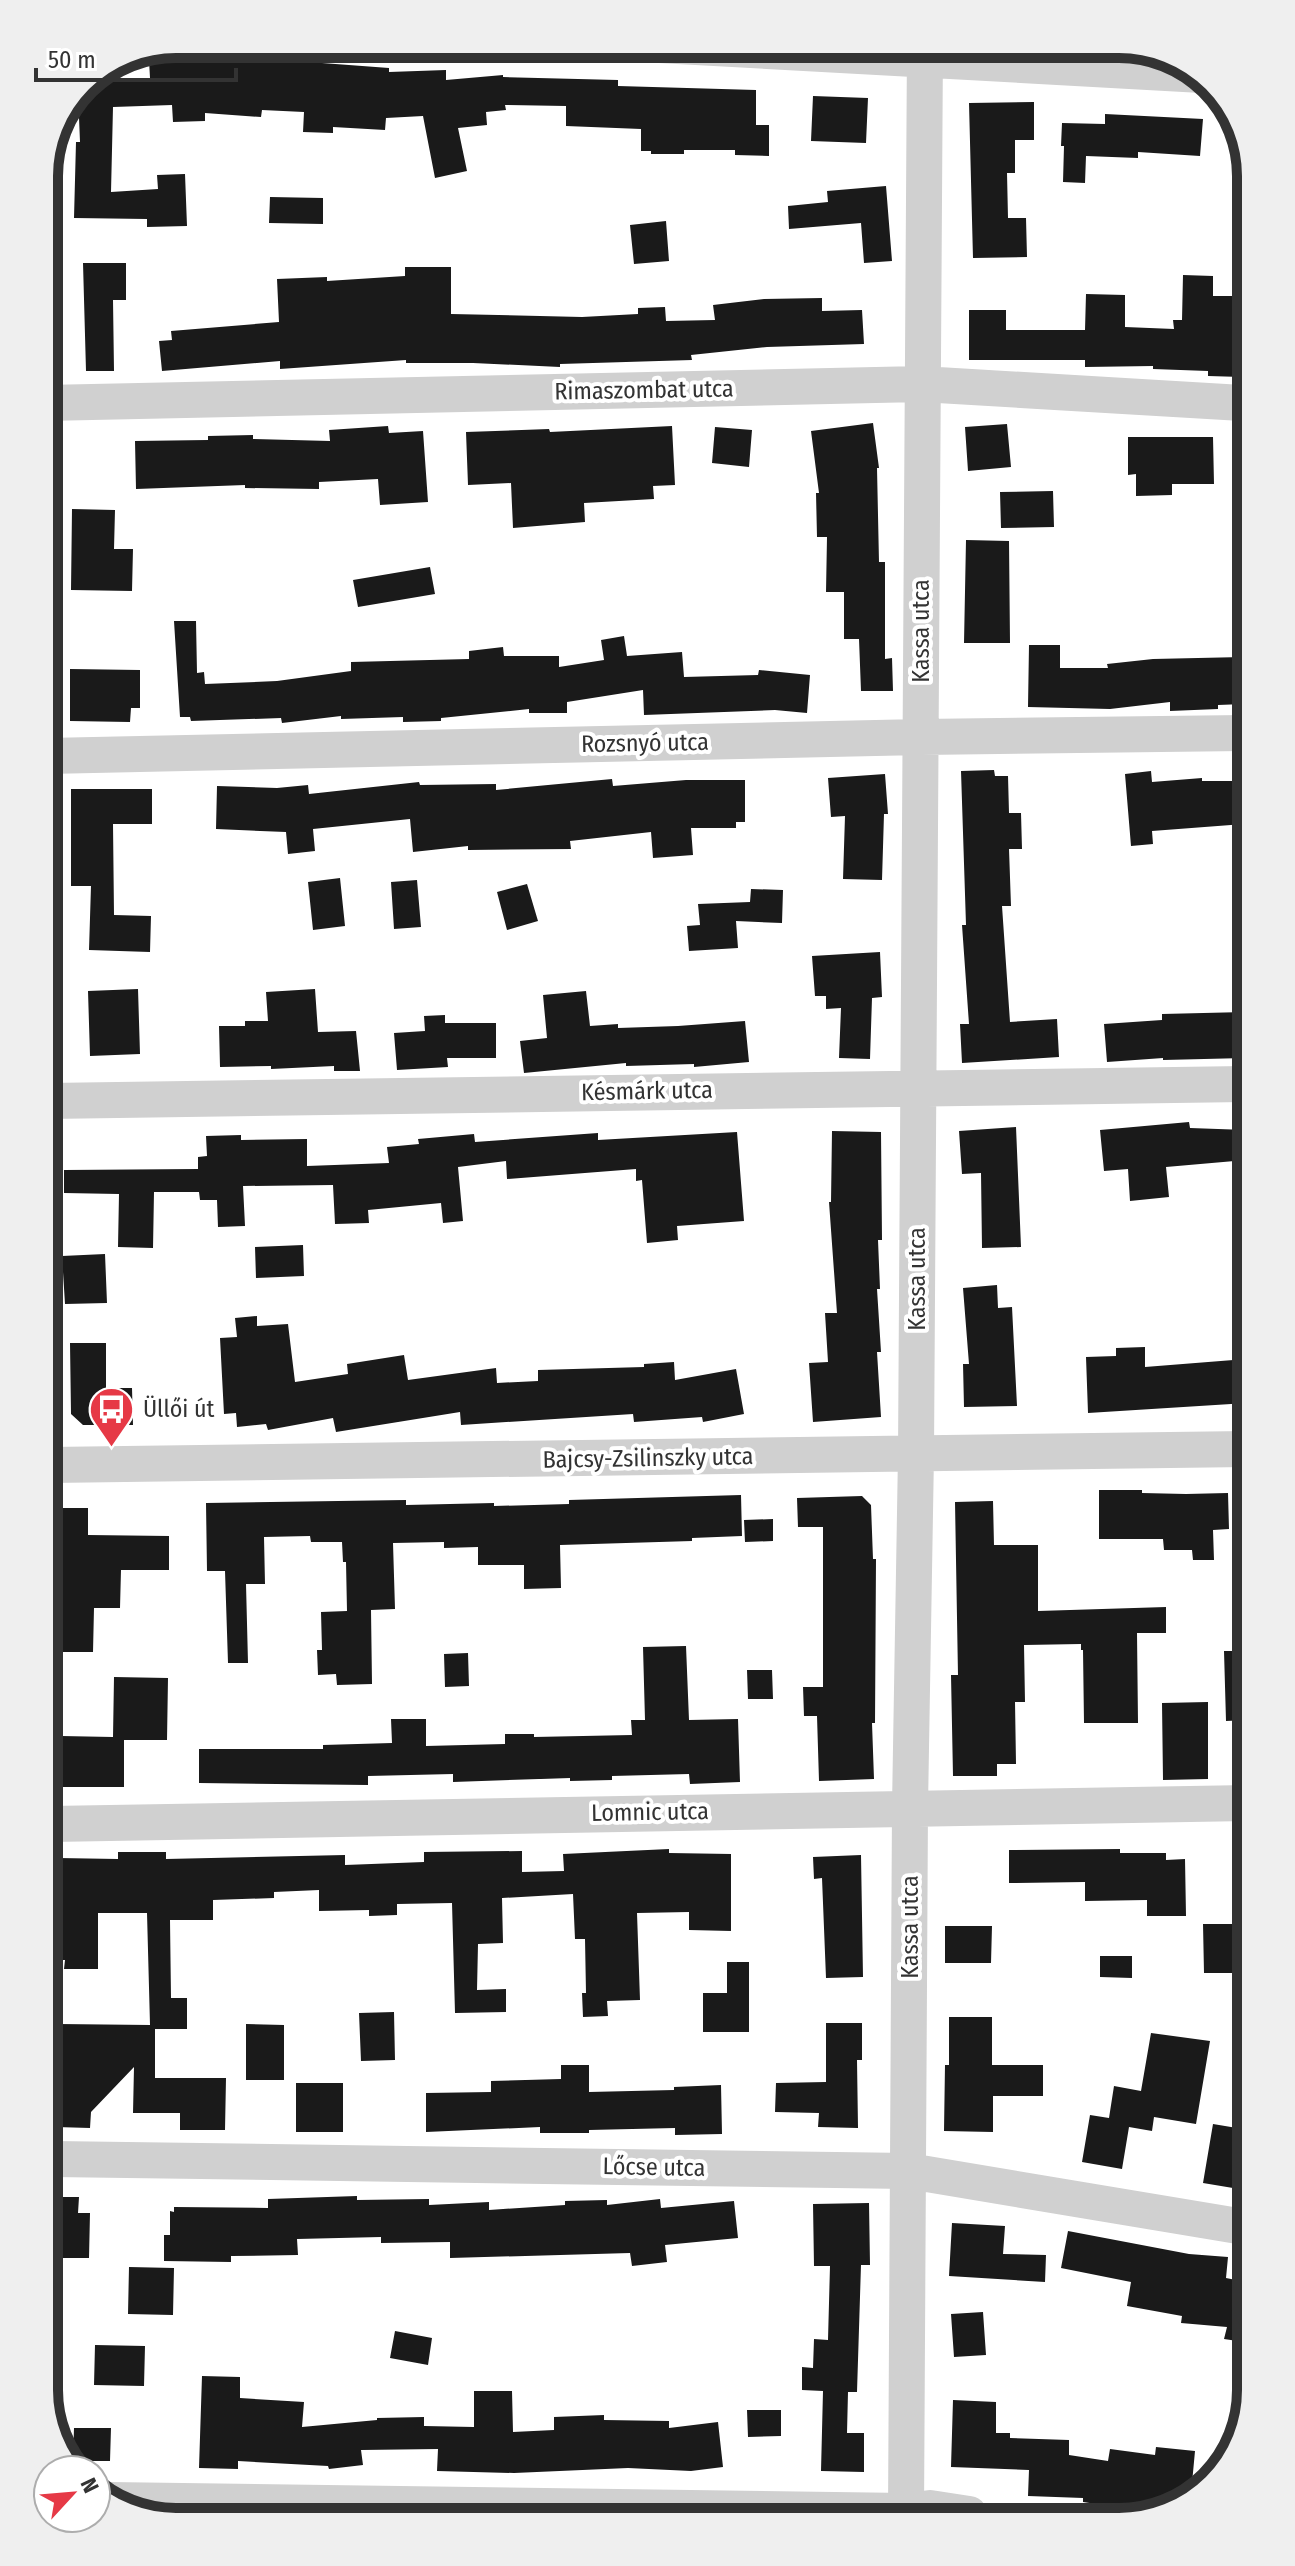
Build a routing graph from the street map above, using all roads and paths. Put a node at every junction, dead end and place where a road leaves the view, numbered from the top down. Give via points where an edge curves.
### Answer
1 (924, 58) edge
2 (1005, 58) edge
3 (1175, 73) edge
4 (921, 384) junction
5 (58, 403) edge
6 (1237, 403) edge
7 (1237, 733) edge
8 (921, 737) junction
9 (58, 756) edge
10 (1237, 1084) edge
11 (917, 1087) junction
12 (58, 1101) edge
13 (1237, 1449) edge
14 (916, 1454) junction
15 (58, 1465) edge
16 (1237, 1803) edge
17 (910, 1807) junction
18 (58, 1824) edge
19 (58, 2159) edge
20 (909, 2171) junction
21 (1237, 2226) edge
22 (136, 2500) edge
23 (599, 2508) edge
24 (906, 2508) edge

1 - 4 street, Kassa utca
2 - 3 street
4 - 5 street, Rimaszombat utca
4 - 6 street, Rimaszombat utca
4 - 8 street, Kassa utca
7 - 8 street, Rozsnyó utca
8 - 9 street, Rozsnyó utca
8 - 11 street, Kassa utca
10 - 11 street, Késmárk utca
11 - 12 street, Késmárk utca
11 - 14 street, Kassa utca
13 - 14 street, Bajcsy-Zsilinszky utca
14 - 15 street, Bajcsy-Zsilinszky utca
14 - 17 street, Kassa utca
16 - 17 street, Lomnic utca
17 - 18 street, Lomnic utca
17 - 20 street, Kassa utca
19 - 20 street, Lőcse utca
20 - 21 street, Lőcse utca
20 - 24 street, Kassa utca
22 - 23 street

